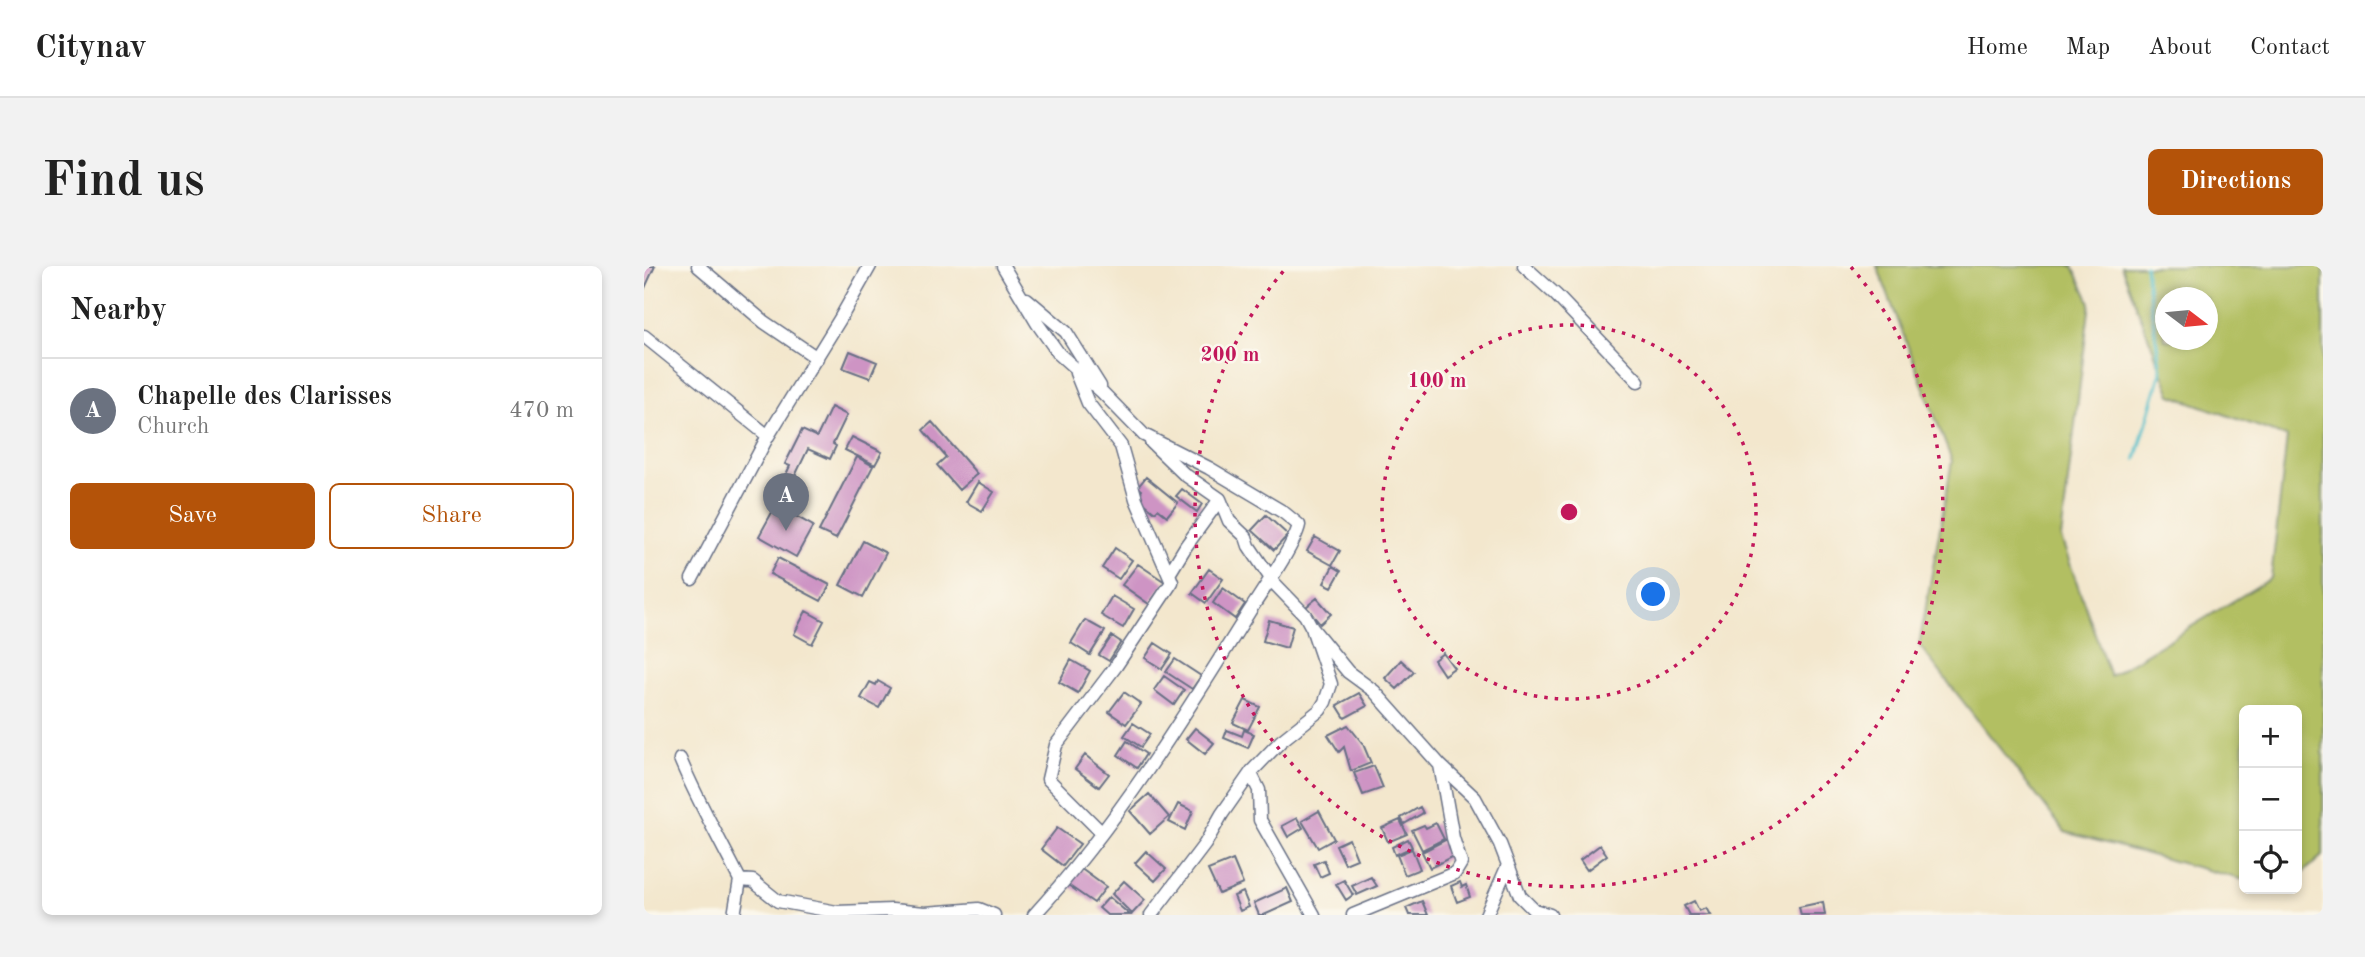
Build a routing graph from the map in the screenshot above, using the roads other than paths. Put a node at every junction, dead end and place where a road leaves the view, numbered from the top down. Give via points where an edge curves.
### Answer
1 (698, 266) edge
2 (870, 266) edge
3 (1003, 266) edge
4 (1524, 266) edge
5 (1022, 294) junction
6 (644, 336) edge
7 (817, 358) junction
8 (1074, 369) junction
9 (1638, 381) dead end
10 (1109, 398) junction
11 (1143, 435) junction
12 (768, 436) junction
13 (1220, 499) junction
14 (1271, 578) junction
15 (692, 579) dead end
16 (1172, 582) junction
17 (1312, 628) junction
18 (680, 759) dead end
19 (1440, 765) junction
20 (1251, 774) junction
21 (1101, 833) junction
22 (1508, 865) junction
23 (740, 880) junction
24 (778, 901) junction
25 (734, 915) edge
26 (780, 915) edge
27 (994, 915) edge
28 (1034, 915) edge
29 (1151, 915) edge
30 (1314, 915) edge
31 (1353, 915) edge
32 (1486, 915) edge
33 (1550, 915) edge

1 - 7 street
2 - 7 street
3 - 5 street
4 - 9 street
5 - 8 street via 1050,343
5 - 10 street via 1066,332
6 - 12 street
7 - 12 street
8 - 10 street
8 - 16 street via 1088,402 1121,446 1136,499
10 - 11 street
11 - 13 street via 1184,474
11 - 14 street via 1209,468 1297,522 1299,529
12 - 15 street
13 - 14 street via 1229,521 1246,537
13 - 16 street via 1169,574
14 - 17 street
14 - 21 street
16 - 21 street via 1056,745 1052,758 1048,779
17 - 19 street
17 - 20 street via 1331,684 1325,702
18 - 23 street
19 - 22 street via 1482,808
19 - 31 street via 1459,869
20 - 29 street via 1199,854
20 - 30 street via 1259,790 1260,820
21 - 28 street
22 - 32 street
22 - 33 street via 1520,896 1534,910
23 - 24 street via 753,881
23 - 25 street
24 - 26 street
24 - 27 street via 836,912 979,909

